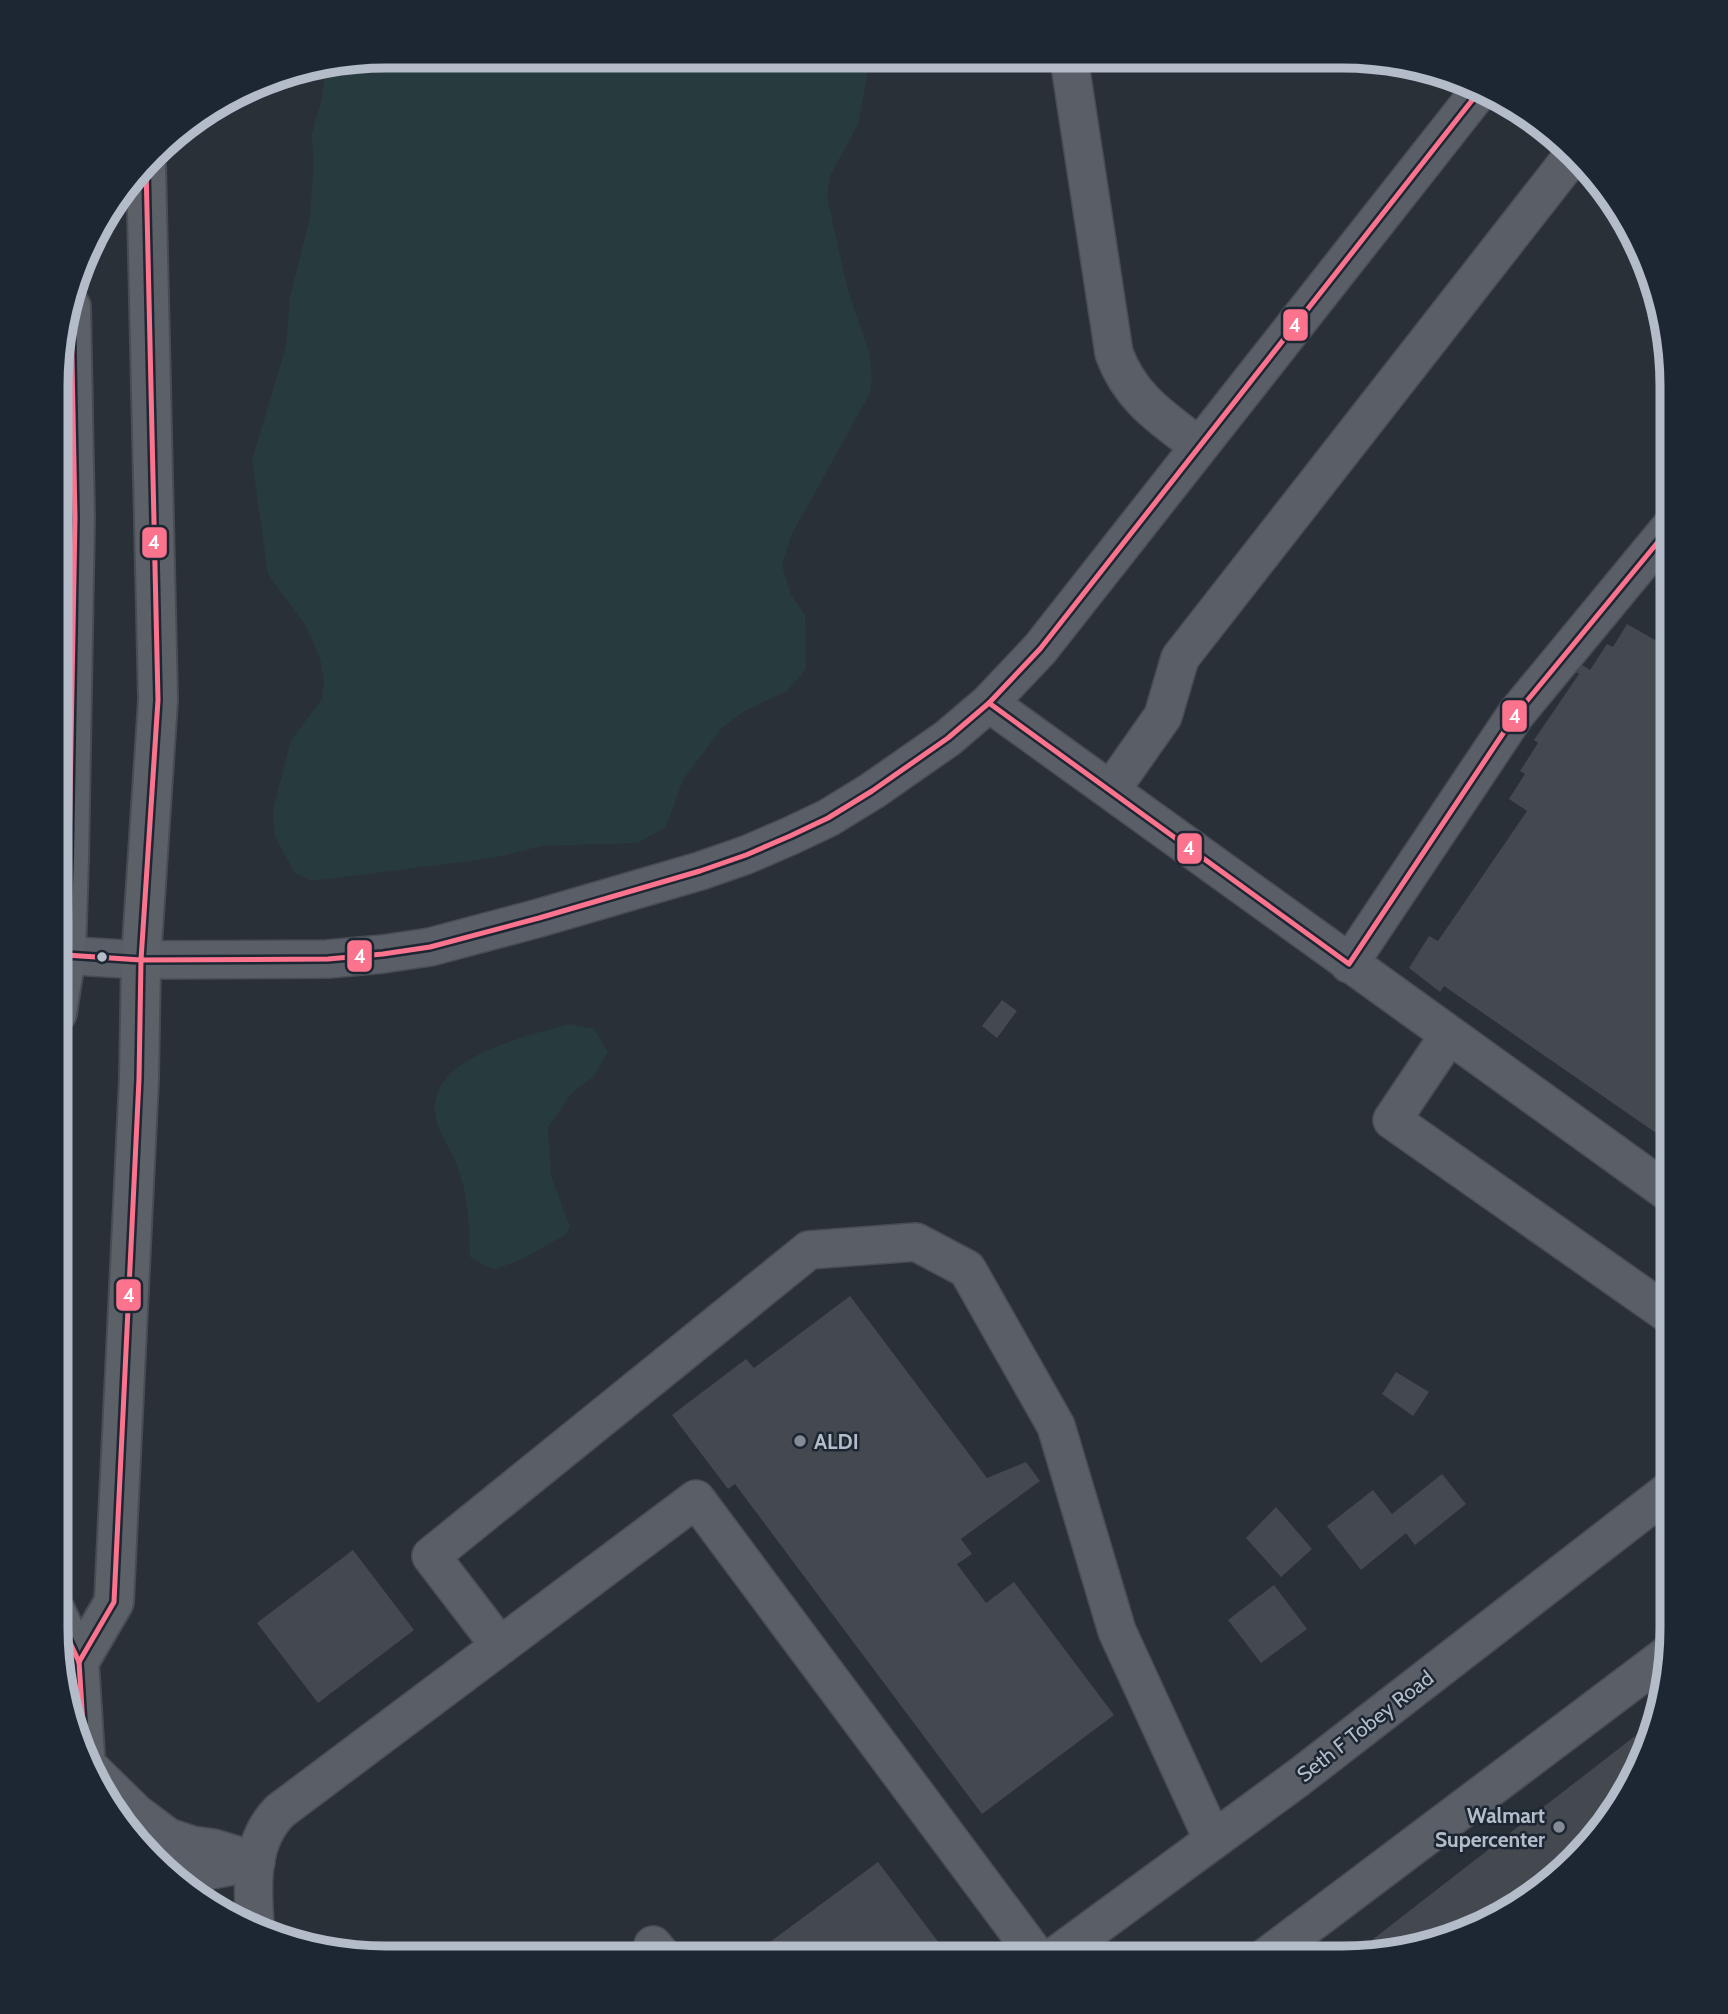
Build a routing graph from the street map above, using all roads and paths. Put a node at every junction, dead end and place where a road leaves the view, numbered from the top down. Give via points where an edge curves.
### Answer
1 (1071, 68) edge
2 (1474, 97) edge
3 (1568, 162) edge
4 (146, 178) edge
5 (72, 341) edge
6 (1199, 446) junction
7 (1660, 540) edge
8 (989, 703) junction
9 (68, 753) edge
10 (1111, 790) junction
11 (68, 955) edge
12 (141, 960) junction
13 (1349, 964) junction
14 (1449, 1035) junction
15 (1660, 1186) edge
16 (1660, 1308) edge
17 (1660, 1498) edge
18 (69, 1639) edge
19 (500, 1646) junction
20 (79, 1662) junction
21 (1658, 1662) edge
22 (76, 1699) edge
23 (114, 1791) edge
24 (1213, 1840) junction
25 (256, 1861) junction
26 (186, 1875) edge
27 (255, 1917) edge
28 (1029, 1946) edge
29 (1069, 1946) edge
30 (1281, 1946) edge

1 - 6 street via 1114,353 1140,399
2 - 6 street
3 - 10 street via 1180,658 1164,716
4 - 12 main road via 158,699
5 - 9 main road via 75,518
6 - 8 street via 1040,649
7 - 13 street via 1516,714
8 - 10 street
8 - 12 street via 911,765 828,818 746,855 639,890 430,947 383,954 328,959
10 - 13 street
11 - 12 street
12 - 20 main road via 114,1602
13 - 14 street
14 - 15 street
14 - 16 street via 1392,1119
17 - 24 street, Seth F Tobey Road
18 - 20 main road
19 - 24 street via 431,1556 810,1250 916,1242 967,1269 1056,1426 1117,1631
19 - 25 street via 280,1811 260,1839
19 - 28 street via 696,1499
20 - 22 main road
21 - 30 street
23 - 25 street via 168,1837
24 - 29 street, Seth F Tobey Road
25 - 26 street
25 - 27 street

